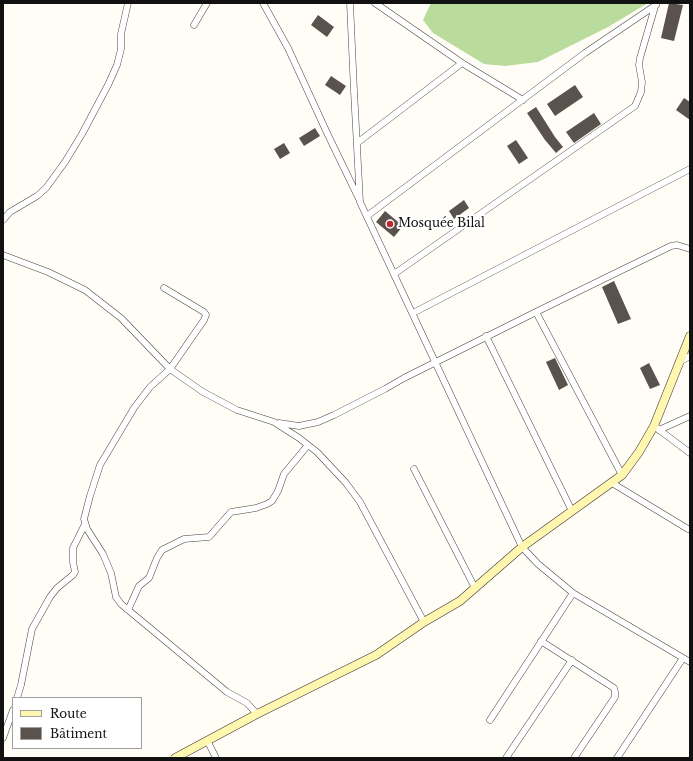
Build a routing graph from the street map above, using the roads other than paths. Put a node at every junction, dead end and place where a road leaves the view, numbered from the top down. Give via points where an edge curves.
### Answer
1 (128, 3) edge
2 (207, 3) edge
3 (263, 3) edge
4 (350, 3) edge
5 (375, 3) edge
6 (656, 4) edge
7 (194, 25) dead end
8 (462, 63) junction
9 (523, 100) junction
10 (357, 143) junction
11 (690, 169) edge
12 (360, 202) junction
13 (367, 216) junction
14 (3, 220) edge
15 (690, 249) edge
16 (3, 255) edge
17 (394, 274) junction
18 (164, 288) dead end
19 (536, 312) junction
20 (412, 313) junction
21 (486, 336) junction
22 (690, 336) edge
23 (690, 356) edge
24 (679, 362) junction
25 (435, 363) junction
26 (170, 369) junction
27 (690, 416) edge
28 (274, 422) junction
29 (657, 428) junction
30 (308, 445) junction
31 (690, 453) edge
32 (414, 469) dead end
33 (622, 475) junction
34 (612, 482) junction
35 (572, 511) junction
36 (85, 524) junction
37 (688, 529) dead end
38 (522, 547) junction
39 (475, 588) junction
40 (573, 593) junction
41 (128, 610) junction
42 (424, 622) junction
43 (541, 641) junction
44 (683, 658) junction
45 (572, 660) junction
46 (690, 662) edge
47 (17, 697) edge
48 (12, 713) edge
49 (257, 714) junction
50 (490, 720) dead end
51 (3, 738) edge
52 (207, 740) junction
53 (175, 758) edge
54 (216, 758) edge
55 (506, 758) edge
56 (574, 758) edge
57 (617, 758) edge

1 - 14 street via 121,34 121,50 115,69 82,134 46,188 10,212
2 - 7 street
3 - 12 street via 288,48
4 - 10 street
5 - 8 street
6 - 9 street
6 - 17 street via 640,58 641,92 635,106
8 - 9 street
8 - 10 street
9 - 13 street
10 - 12 street
11 - 20 street
12 - 13 street
13 - 17 street
15 - 19 street via 671,246
16 - 26 street via 48,272 85,290 121,318
17 - 20 street
18 - 26 street via 206,315
19 - 21 street
19 - 33 street
20 - 25 street
21 - 25 street
21 - 35 street
22 - 24 main road
23 - 24 street
24 - 29 main road
25 - 28 street via 318,422 299,426
25 - 38 street
26 - 28 street via 203,392 237,410
26 - 36 street via 150,387 134,408 100,465 84,515
27 - 29 street
28 - 30 street
29 - 31 street
29 - 33 main road
30 - 41 street via 284,474 272,501 256,508 231,512 209,537 184,538 162,550 150,578 139,586
30 - 42 street via 334,468 360,502
32 - 39 street
33 - 34 main road
34 - 35 main road
34 - 37 street
35 - 38 main road
36 - 41 street via 103,554 111,573 116,597
36 - 47 street via 73,548 75,572 50,596 32,629
38 - 39 main road
38 - 40 street
39 - 42 main road via 460,601
40 - 43 street
40 - 44 street
41 - 49 street via 227,692 247,703
42 - 49 main road via 376,655
43 - 45 street
43 - 50 street
44 - 46 street
44 - 57 street
45 - 55 street
45 - 56 street via 614,688 615,692 615,697
48 - 51 street
49 - 52 main road
52 - 53 main road
52 - 54 street

